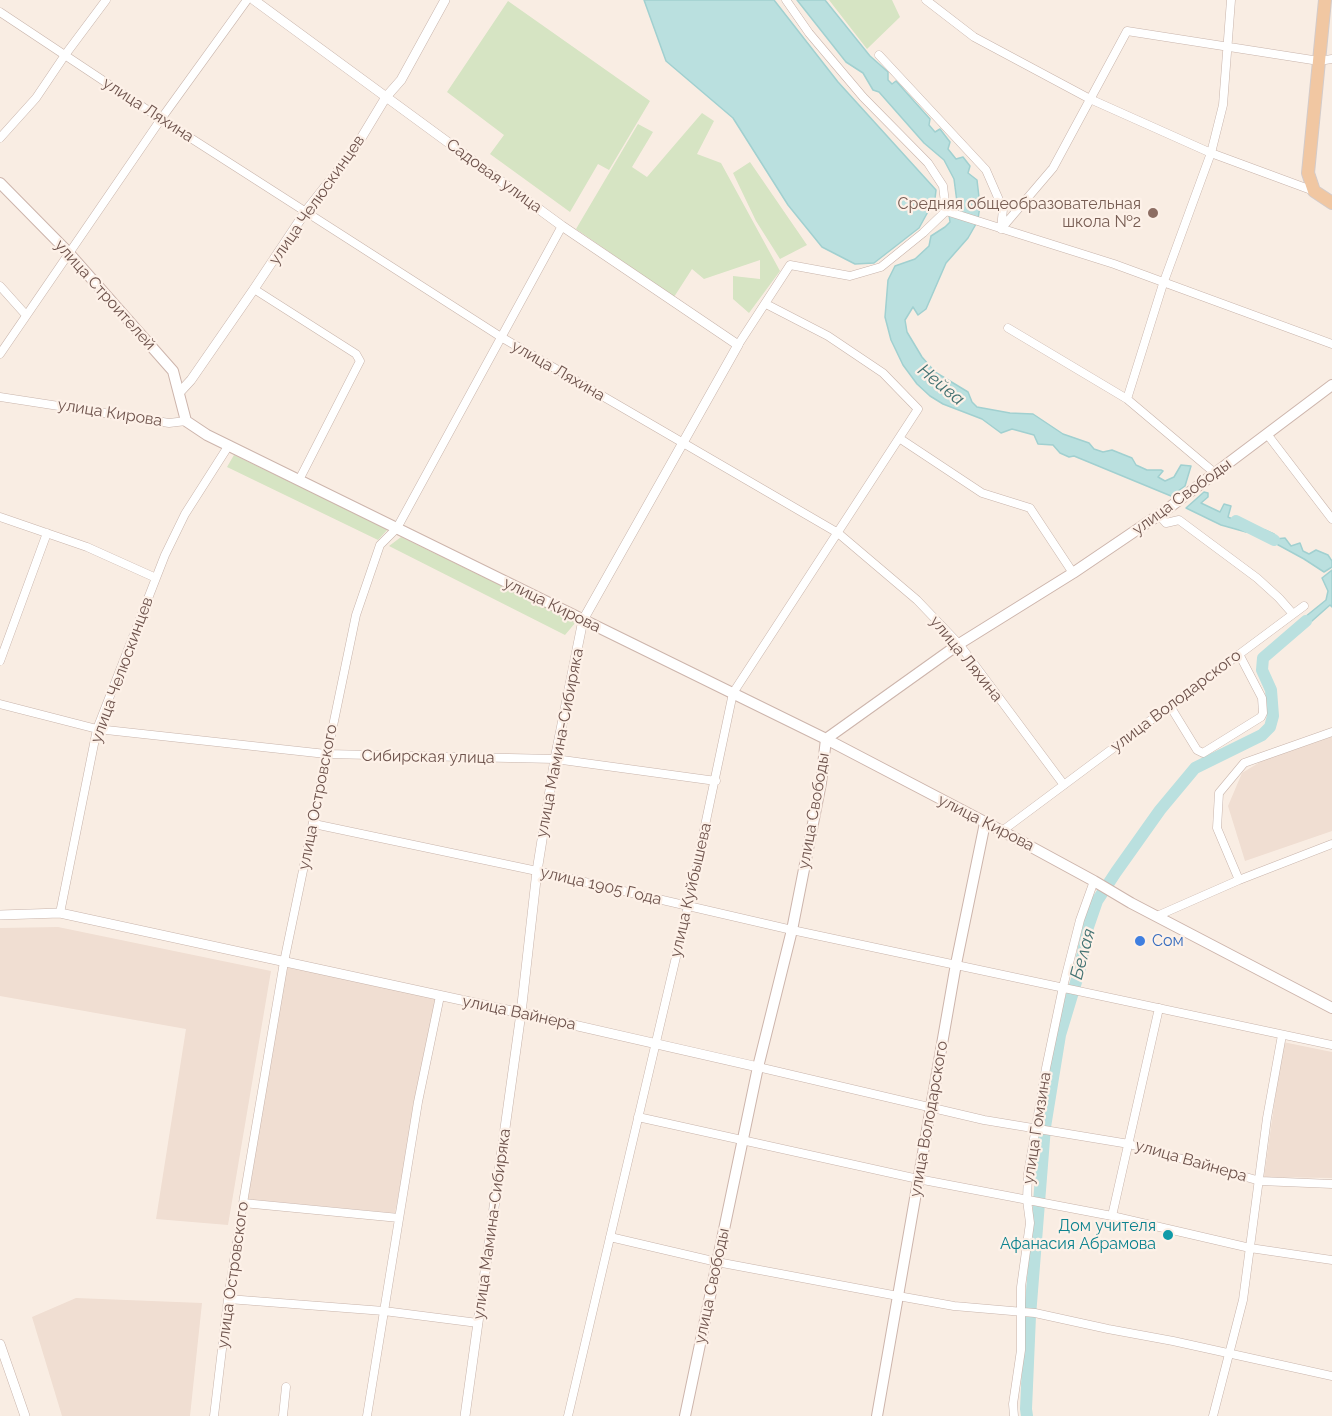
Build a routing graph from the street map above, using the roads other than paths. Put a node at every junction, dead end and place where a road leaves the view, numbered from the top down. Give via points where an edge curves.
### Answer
1 (106, 0) edge
2 (247, 0) edge
3 (254, 0) edge
4 (445, 0) edge
5 (786, 0) edge
6 (926, 0) edge
7 (1231, 0) edge
8 (1325, 0) edge
9 (0, 12) edge
10 (1226, 47) junction
11 (65, 55) junction
12 (879, 55) dead end
13 (1332, 59) edge
14 (1319, 61) junction
15 (386, 97) junction
16 (1090, 99) junction
17 (161, 119) junction
18 (0, 138) edge
19 (1211, 153) junction
20 (0, 183) edge
21 (1314, 191) junction
22 (1332, 203) edge
23 (306, 211) junction
24 (946, 211) junction
25 (562, 226) junction
26 (1001, 229) junction
27 (68, 252) junction
28 (1163, 284) junction
29 (0, 286) edge
30 (254, 290) junction
31 (766, 304) junction
32 (26, 315) junction
33 (1008, 328) dead end
34 (501, 337) junction
35 (1332, 344) edge
36 (738, 345) junction
37 (0, 354) edge
38 (1332, 385) edge
39 (179, 393) junction
40 (0, 397) edge
41 (1127, 399) junction
42 (186, 421) junction
43 (1267, 434) junction
44 (899, 438) junction
45 (684, 444) junction
46 (229, 445) junction
47 (1216, 474) junction
48 (299, 480) junction
49 (1162, 513) junction
50 (0, 517) edge
51 (1332, 519) edge
52 (397, 528) junction
53 (47, 533) junction
54 (838, 533) junction
55 (1073, 573) junction
56 (156, 578) junction
57 (1304, 606) dead end
58 (1293, 614) junction
59 (584, 620) junction
60 (959, 644) junction
61 (1239, 654) junction
62 (0, 661) edge
63 (733, 693) junction
64 (0, 704) edge
65 (1170, 706) junction
66 (97, 729) junction
67 (1332, 732) edge
68 (826, 739) junction
69 (326, 754) junction
70 (555, 759) junction
71 (716, 781) junction
72 (1064, 785) junction
73 (985, 823) junction
74 (314, 824) junction
75 (1002, 831) junction
76 (1332, 844) edge
77 (537, 871) junction
78 (1089, 878) junction
79 (1239, 880) junction
80 (688, 906) junction
81 (60, 913) junction
82 (0, 915) edge
83 (1157, 916) junction
84 (792, 930) junction
85 (284, 962) junction
86 (956, 964) junction
87 (1063, 987) junction
88 (440, 996) junction
89 (1159, 1008) junction
90 (1332, 1008) edge
91 (521, 1013) junction
92 (1282, 1035) junction
93 (655, 1044) junction
94 (1332, 1045) edge
95 (758, 1067) junction
96 (931, 1107) junction
97 (638, 1117) junction
98 (1035, 1127) junction
99 (743, 1140) junction
100 (1129, 1144) junction
101 (918, 1179) junction
102 (1260, 1181) junction
103 (1332, 1184) edge
104 (1027, 1200) junction
105 (243, 1203) junction
106 (1112, 1216) junction
107 (399, 1218) junction
108 (610, 1237) junction
109 (1250, 1248) junction
110 (1332, 1260) edge
111 (717, 1262) junction
112 (898, 1296) junction
113 (228, 1299) junction
114 (384, 1311) junction
115 (1021, 1312) junction
116 (478, 1323) junction
117 (0, 1344) edge
118 (1228, 1352) junction
119 (1332, 1376) edge
120 (286, 1388) dead end
121 (25, 1416) edge
122 (214, 1416) edge
123 (283, 1416) edge
124 (367, 1416) edge
125 (465, 1416) edge
126 (568, 1416) edge
127 (684, 1416) edge
128 (876, 1416) edge
129 (1014, 1416) edge
130 (1213, 1416) edge

1 - 11 street
2 - 17 street
3 - 15 street, Садовая улица
4 - 15 street, улица Челюскинцев via 401,80
5 - 24 street via 863,97 928,163 943,186
6 - 16 street via 974,38
7 - 10 street
8 - 14 main road
9 - 11 street, улица Ляхина
10 - 14 street
10 - 16 street via 1127,31
10 - 19 street via 1223,105
11 - 17 street, улица Ляхина
11 - 18 street via 36,98
12 - 26 street via 987,170 1003,209
13 - 14 street
14 - 21 main road via 1308,173
15 - 23 street, улица Челюскинцев via 354,150
15 - 25 street, Садовая улица
16 - 19 street
16 - 26 street via 1053,168
17 - 23 street, улица Ляхина
17 - 27 street
19 - 21 street
19 - 28 street
20 - 27 main road, улица Строителей
21 - 22 main road
23 - 30 street, улица Челюскинцев
23 - 34 street, улица Ляхина
24 - 26 street
24 - 31 street, улица Мамина-Сибиряка via 881,267 850,276 790,265
25 - 34 street, улица Островского
25 - 36 street, Садовая улица
26 - 28 street via 1114,264
27 - 32 street
27 - 39 main road, улица Строителей via 173,372
28 - 35 street
28 - 41 street
29 - 32 street
30 - 39 street, улица Челюскинцев
30 - 48 street via 356,354 360,361
31 - 36 street, улица Мамина-Сибиряка
31 - 44 street, улица Куйбышева via 828,336 883,373 918,409
32 - 37 street
33 - 41 street
34 - 45 street, улица Ляхина
34 - 52 street, улица Островского
36 - 45 street, улица Мамина-Сибиряка
38 - 43 main road, улица Свободы
39 - 42 main road, улица Строителей
40 - 42 street, улица Кирова via 169,423
41 - 47 street
42 - 46 main road, улица Кирова
43 - 47 main road, улица Свободы
43 - 51 street
44 - 54 street, улица Куйбышева
44 - 55 street via 982,493 1030,507
45 - 54 street, улица Ляхина
45 - 59 street, улица Мамина-Сибиряка
46 - 48 main road, улица Кирова
46 - 56 street, улица Челюскинцев via 185,514
47 - 49 main road, улица Свободы
48 - 52 main road, улица Кирова
49 - 55 main road, улица Свободы
49 - 58 street via 1166,523 1179,520 1257,578
50 - 53 street
52 - 59 main road, улица Кирова
52 - 69 street, улица Островского via 380,544 356,615
53 - 56 street
53 - 62 street
54 - 60 street, улица Ляхина via 917,600
54 - 63 street, улица Куйбышева
55 - 60 main road, улица Свободы
56 - 66 street, улица Челюскинцев
57 - 58 street, улица Володарского
58 - 61 street, улица Володарского
59 - 63 main road, улица Кирова
59 - 70 street, улица Мамина-Сибиряка
60 - 68 main road, улица Свободы
60 - 72 street, улица Ляхина
61 - 65 street, улица Володарского
61 - 65 street via 1262,698 1261,717 1203,753 1197,750
63 - 68 main road, улица Кирова
63 - 71 street, улица Куйбышева
64 - 66 street, Сибирская улица
65 - 72 street, улица Володарского
66 - 69 street, Сибирская улица
66 - 81 street, улица Челюскинцев
67 - 79 street via 1244,763 1219,793 1217,828
68 - 73 main road, улица Кирова
68 - 84 main road, улица Свободы
69 - 70 street, Сибирская улица
69 - 74 street, улица Островского
70 - 71 street, Сибирская улица
70 - 77 street, улица Мамина-Сибиряка
71 - 80 street, улица Куйбышева
72 - 75 street, улица Володарского
73 - 75 main road, улица Кирова
73 - 86 main road, улица Володарского
74 - 77 street, улица 1905 Года
74 - 85 street, улица Островского
75 - 78 main road, улица Кирова
76 - 79 street
77 - 80 street, улица 1905 Года
77 - 91 street, улица Мамина-Сибиряка
78 - 83 main road, улица Кирова
78 - 87 street, улица Гомзина
79 - 83 street
80 - 84 street, улица 1905 Года
80 - 93 street, улица Куйбышева
81 - 82 street, улица Вайнера
81 - 85 street, улица Вайнера
83 - 90 main road
84 - 86 street, улица 1905 Года
84 - 95 main road, улица Свободы
85 - 88 street, улица Вайнера
85 - 105 street, улица Островского
86 - 87 street, улица 1905 Года
86 - 96 main road, улица Володарского
87 - 89 street, улица 1905 Года
87 - 98 street, улица Гомзина
88 - 91 street, улица Вайнера
88 - 107 street
89 - 92 street
89 - 100 street
91 - 93 street, улица Вайнера
91 - 116 street, улица Мамина-Сибиряка
92 - 94 street
92 - 102 street
93 - 95 street, улица Вайнера
93 - 97 street, улица Куйбышева
95 - 96 street, улица Вайнера
95 - 99 main road, улица Свободы
96 - 98 street, улица Вайнера
96 - 101 main road, улица Володарского
97 - 99 street
97 - 108 street, улица Куйбышева
98 - 100 street, улица Вайнера
98 - 104 street, улица Гомзина
99 - 101 street
99 - 111 main road, улица Свободы
100 - 102 street, улица Вайнера
100 - 106 street
101 - 104 street
101 - 112 main road, улица Володарского
102 - 103 street, улица Вайнера
102 - 109 street
104 - 106 street
104 - 115 street, улица Гомзина via 1030,1223
105 - 107 street
105 - 113 street, улица Островского
106 - 109 street
107 - 114 street
108 - 111 street
108 - 126 street, улица Куйбышева
109 - 110 street
109 - 118 street via 1243,1300
111 - 112 street
111 - 127 main road, улица Свободы
112 - 115 street
112 - 128 main road, улица Володарского
113 - 114 street
113 - 122 street, улица Островского
114 - 116 street
114 - 124 street
115 - 118 street
115 - 129 street, улица Гомзина
116 - 125 street, улица Мамина-Сибиряка
117 - 121 street
118 - 119 street
118 - 130 street
120 - 123 street

